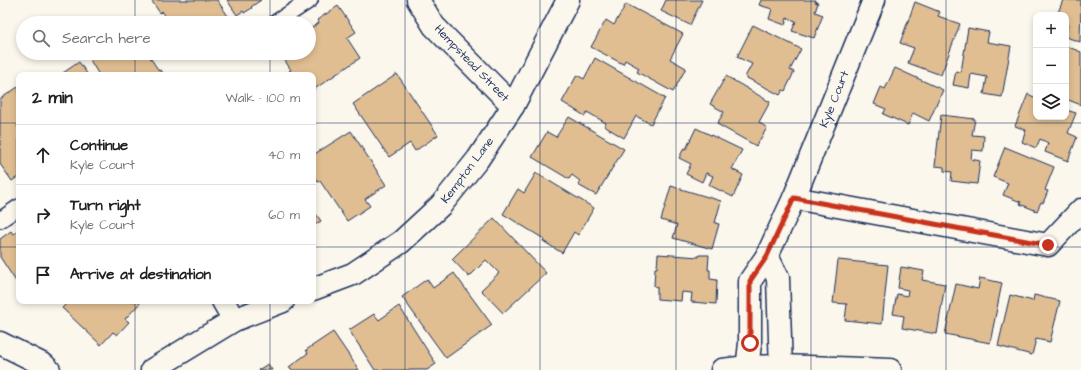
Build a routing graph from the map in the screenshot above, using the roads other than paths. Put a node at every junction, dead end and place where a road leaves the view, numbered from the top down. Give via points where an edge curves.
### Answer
1 (310, 0) edge
2 (418, 0) edge
3 (568, 0) edge
4 (874, 0) edge
5 (286, 16) edge
6 (514, 106) junction
7 (794, 198) junction
8 (16, 209) edge
9 (1081, 210) edge
10 (0, 220) edge
11 (767, 256) junction
12 (316, 288) edge
13 (225, 304) edge
14 (275, 304) edge
15 (234, 320) junction
16 (0, 343) edge
17 (747, 368) edge
18 (781, 368) edge
19 (50, 370) edge
20 (152, 370) edge
21 (722, 370) edge
22 (890, 370) edge

1 - 5 lane
2 - 6 street, Hempstead Street via 434,26
3 - 6 street, Kempton Lane
4 - 7 street, Kyle Court
6 - 12 street, Kempton Lane via 478,159 441,205 402,242 352,274
7 - 9 street via 1048,245
7 - 11 street, Kyle Court
8 - 10 lane
11 - 17 street, Kyle Court via 750,281 750,343
11 - 18 street via 778,278
13 - 15 street
14 - 15 street
15 - 20 street
16 - 19 street
17 - 18 street
17 - 21 street
18 - 22 street

